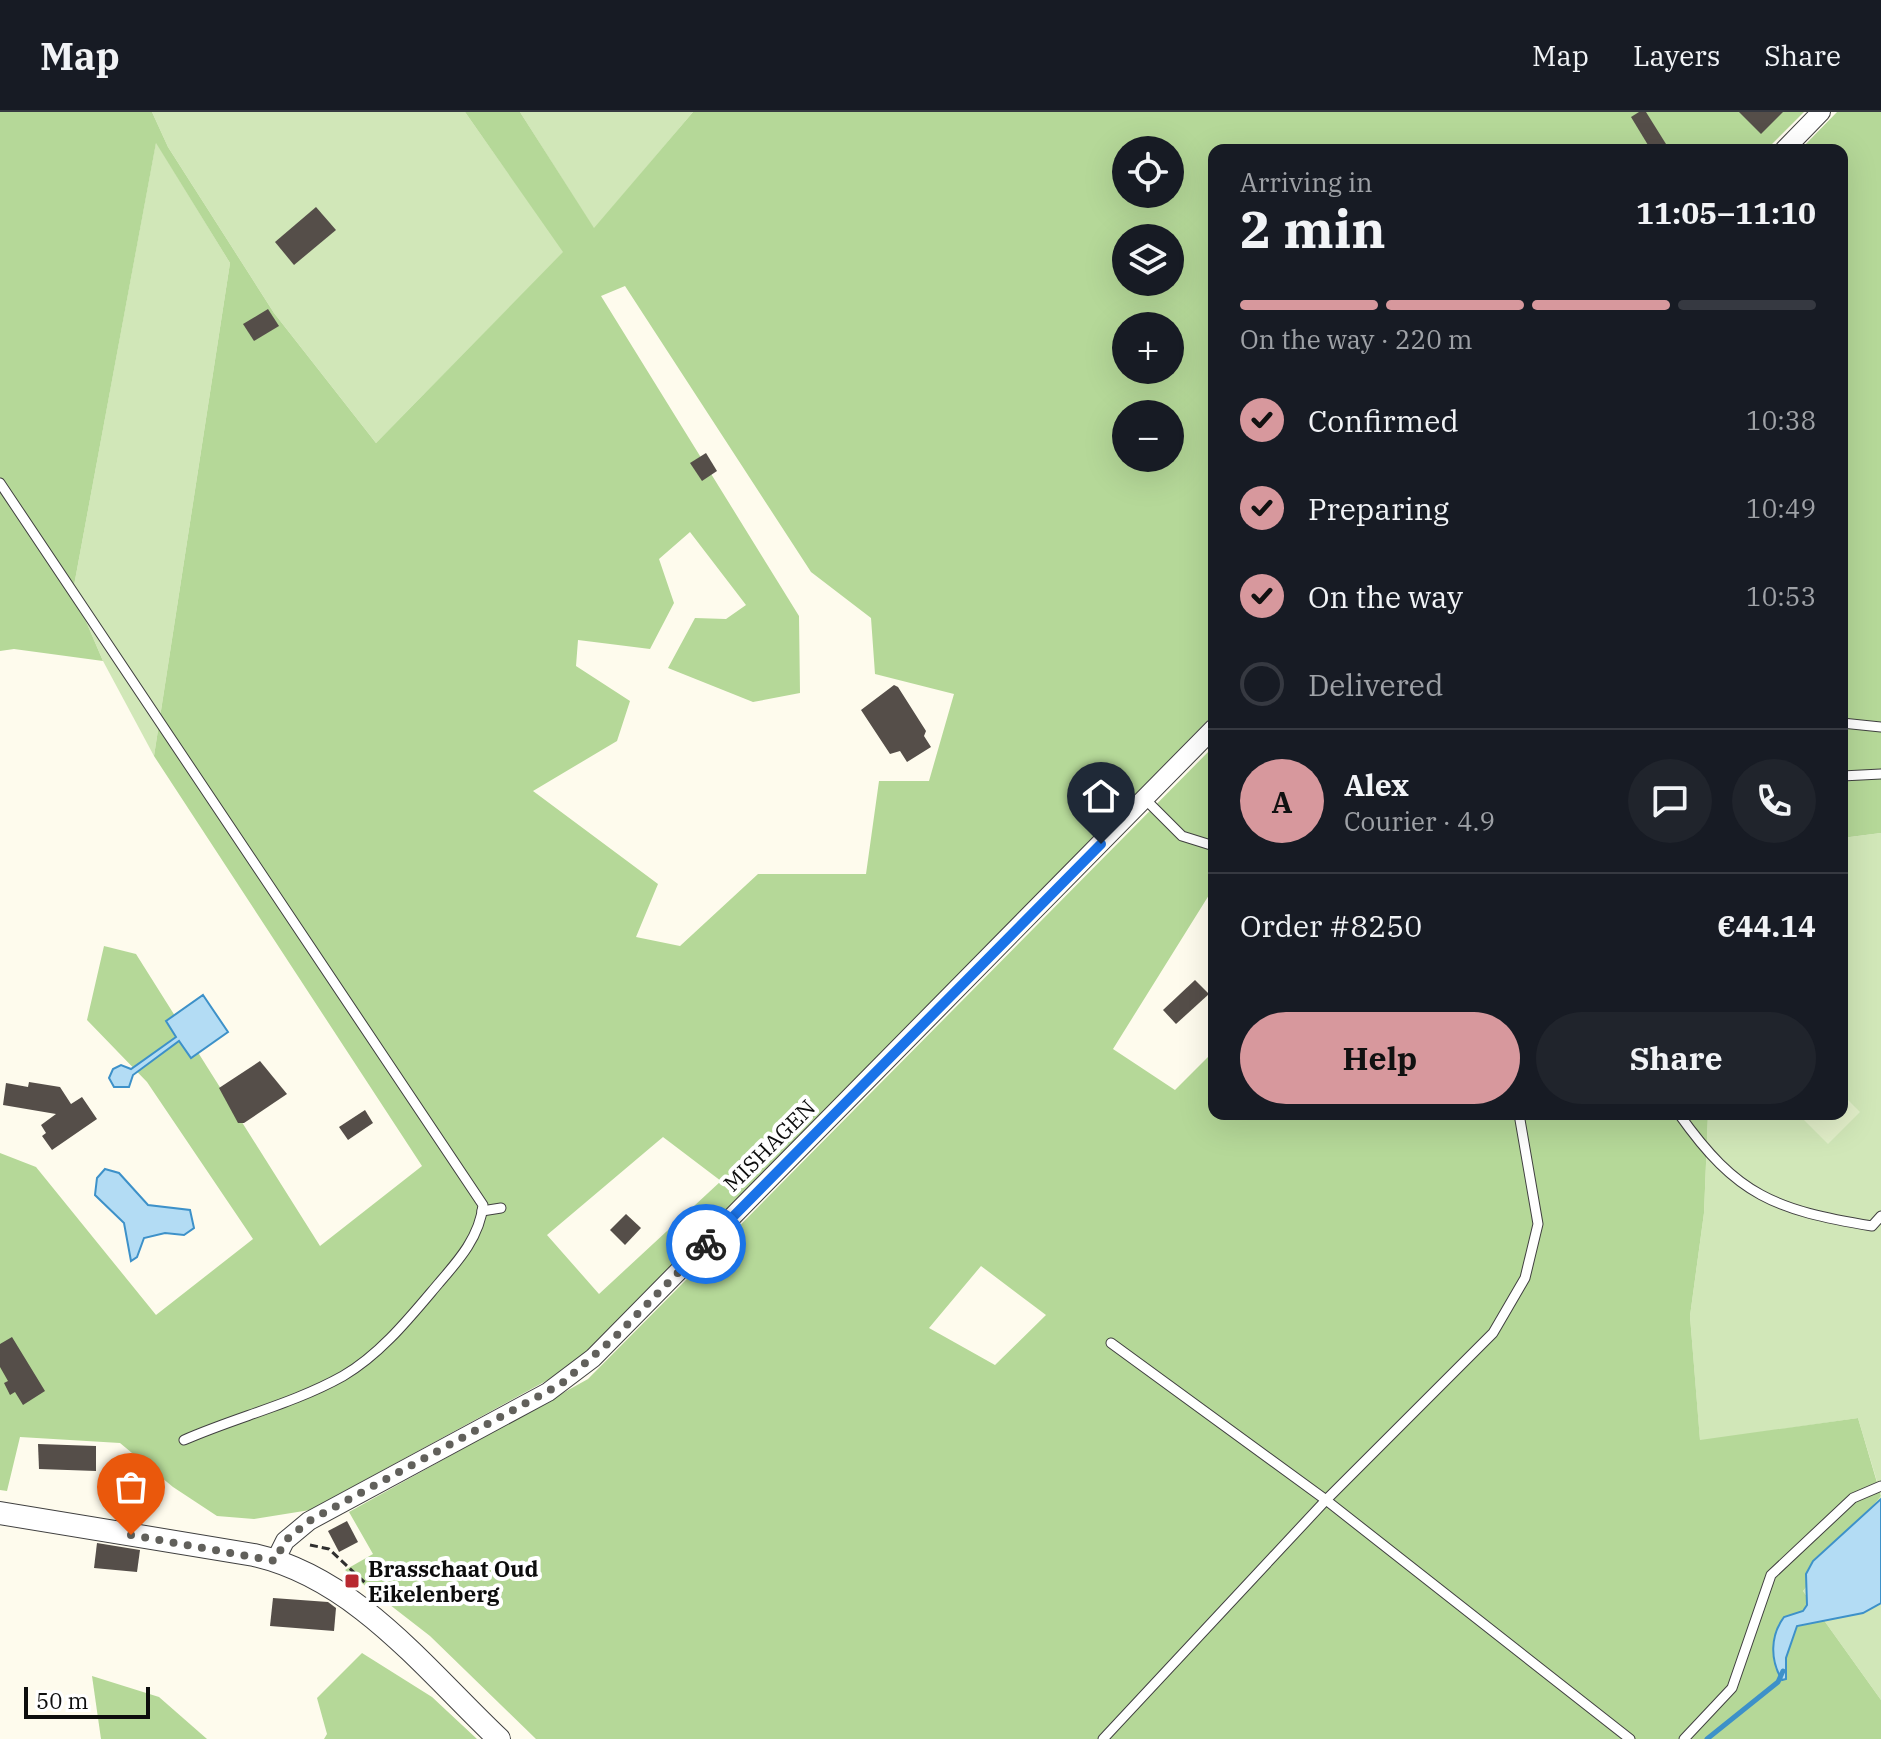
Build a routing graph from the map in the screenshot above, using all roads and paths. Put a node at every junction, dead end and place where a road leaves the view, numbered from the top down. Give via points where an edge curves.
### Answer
1 (1821, 112) edge
2 (1790, 144) edge
3 (0, 483) edge
4 (1848, 724) edge
5 (1881, 727) edge
6 (1208, 734) edge
7 (1881, 774) edge
8 (1848, 776) edge
9 (1145, 799) junction
10 (1208, 844) edge
11 (1520, 1120) edge
12 (1683, 1120) edge
13 (501, 1208) dead end
14 (482, 1211) junction
15 (1881, 1216) edge
16 (1111, 1343) dead end
17 (184, 1440) dead end
18 (1881, 1486) edge
19 (1326, 1500) junction
20 (0, 1513) edge
21 (275, 1561) junction
22 (499, 1739) edge
23 (1103, 1739) edge
24 (1630, 1739) edge
25 (1684, 1739) edge

1 - 2 street
3 - 14 lane via 477,1192
4 - 5 lane
6 - 9 street, MISHAGEN
7 - 8 lane
9 - 10 lane via 1182,836
9 - 21 street, MISHAGEN via 593,1358 535,1399 309,1521 285,1541
11 - 19 lane via 1538,1224 1525,1278 1493,1333
12 - 15 lane via 1702,1147 1755,1194 1826,1218 1872,1226
13 - 14 lane
14 - 17 lane via 472,1239 447,1273 400,1328 345,1375
16 - 19 lane
18 - 25 lane via 1853,1498 1771,1575 1732,1688
19 - 23 lane
19 - 24 lane
20 - 21 street
21 - 22 street via 315,1577 353,1602

